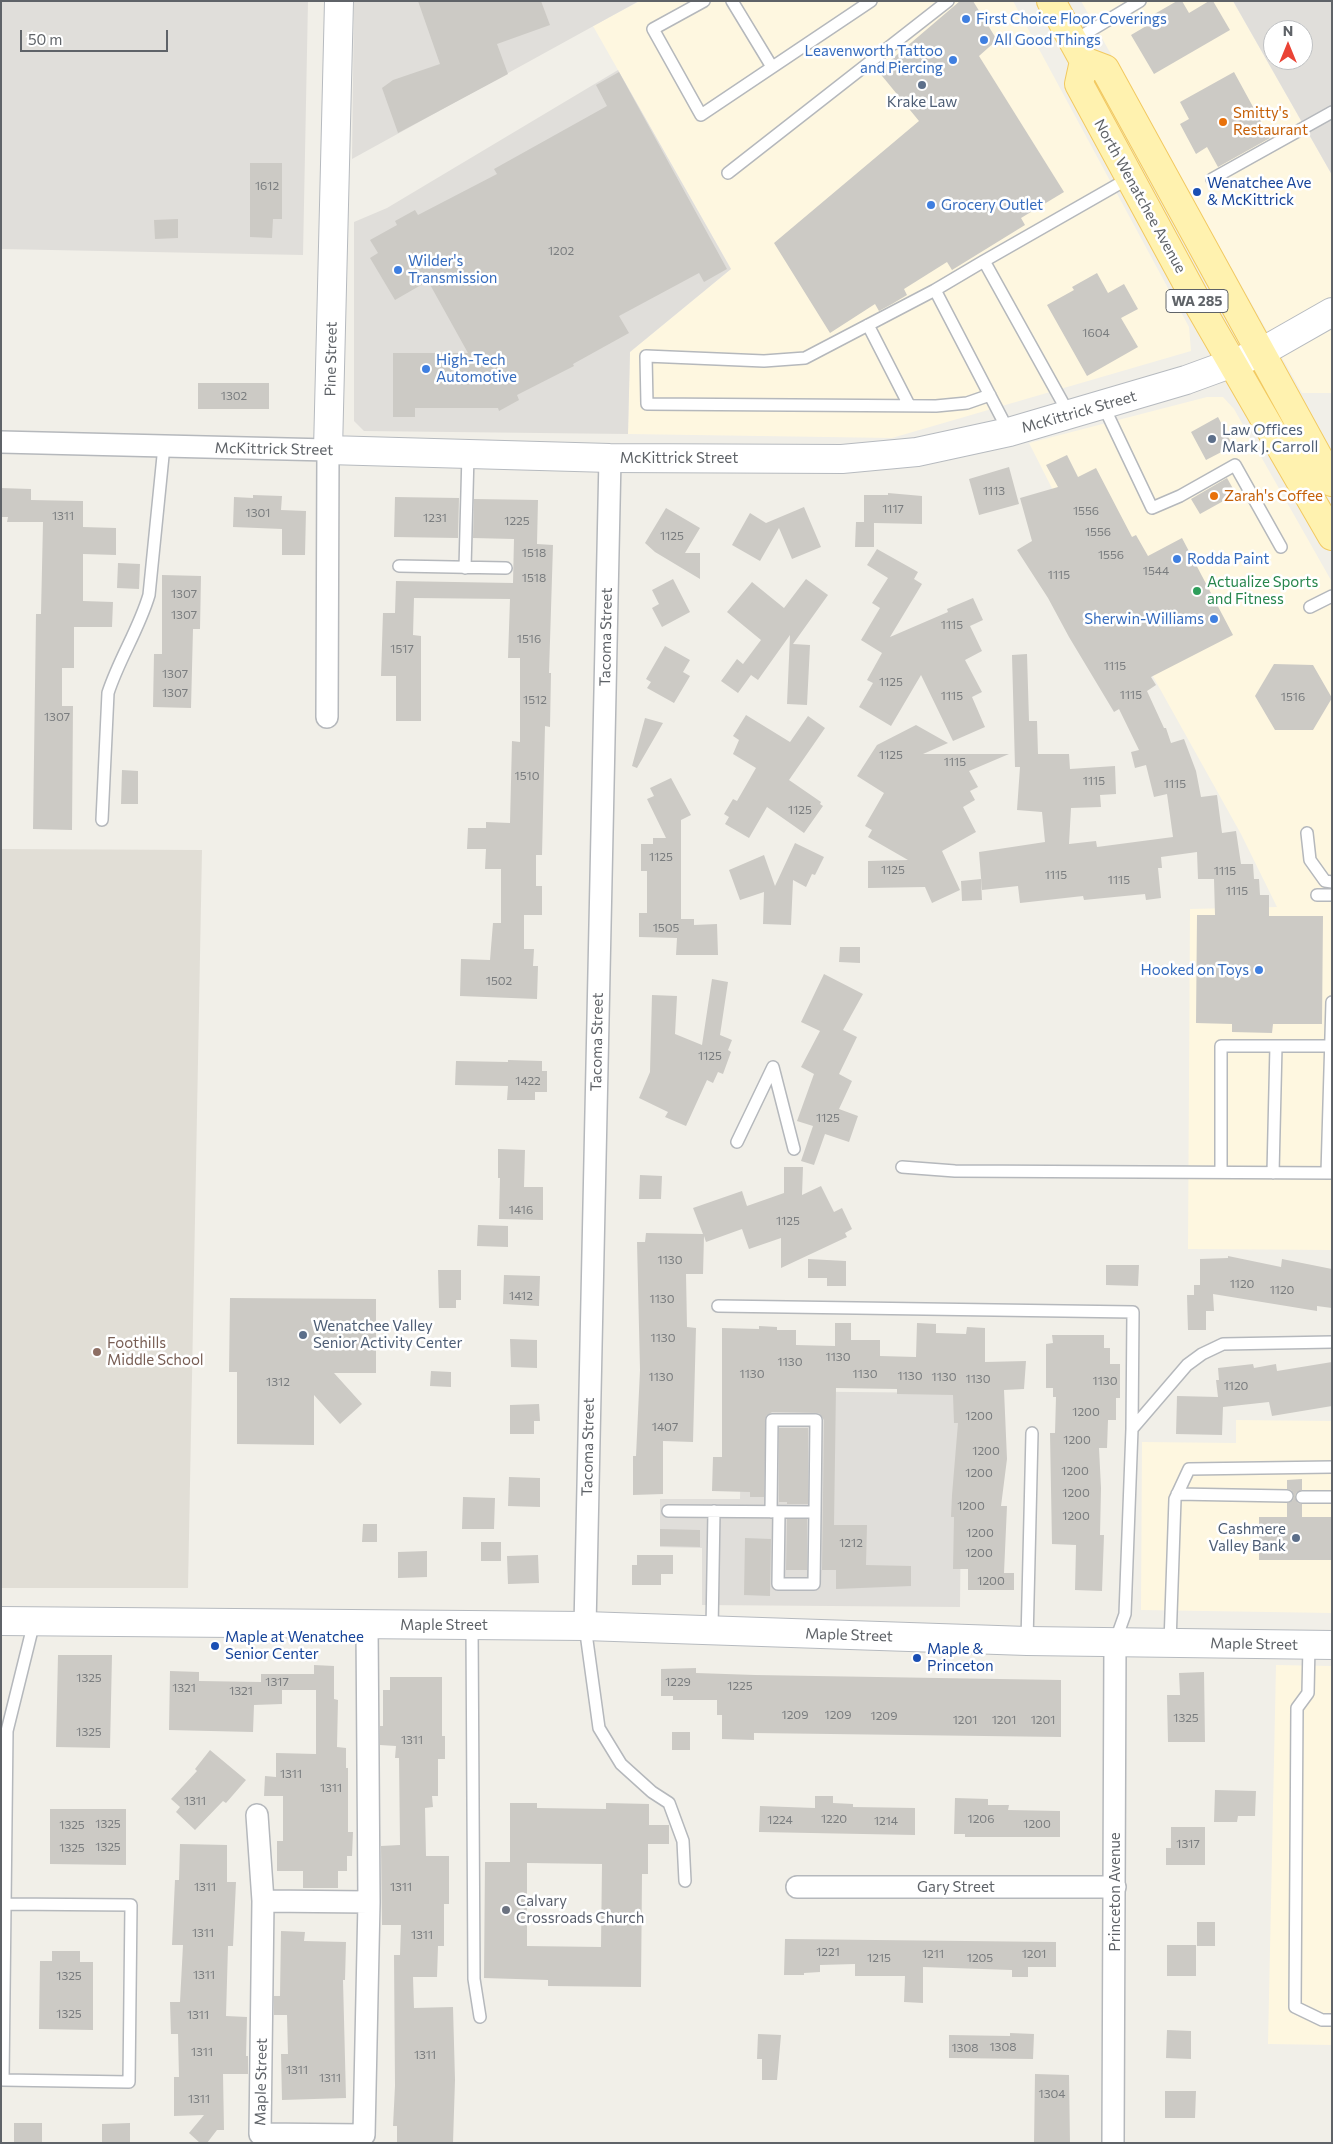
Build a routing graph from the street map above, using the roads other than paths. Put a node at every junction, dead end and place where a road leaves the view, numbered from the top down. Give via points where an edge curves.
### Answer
1 (339, 1) edge
2 (704, 1) edge
3 (732, 1) edge
4 (871, 1) edge
5 (948, 1) edge
6 (1051, 1) edge
7 (1140, 1) edge
8 (1078, 51) junction
9 (772, 67) junction
10 (1332, 112) edge
11 (728, 173) dead end
12 (1130, 177) junction
13 (1212, 179) dead end
14 (984, 261) junction
15 (935, 290) junction
16 (1332, 312) edge
17 (868, 325) junction
18 (1260, 353) junction
19 (1232, 363) junction
20 (990, 395) junction
21 (909, 405) junction
22 (1103, 405) junction
23 (1070, 415) junction
24 (1008, 432) junction
25 (1, 442) edge
26 (164, 446) junction
27 (328, 450) junction
28 (468, 454) junction
29 (610, 458) junction
30 (1332, 482) edge
31 (1332, 536) edge
32 (1281, 547) dead end
33 (399, 566) dead end
34 (465, 568) junction
35 (506, 568) dead end
36 (1332, 596) edge
37 (1310, 608) dead end
38 (327, 717) dead end
39 (102, 820) dead end
40 (1306, 833) dead end
41 (1332, 882) edge
42 (1318, 894) dead end
43 (1332, 895) edge
44 (1332, 1002) edge
45 (1276, 1046) junction
46 (1330, 1046) junction
47 (737, 1142) dead end
48 (794, 1149) dead end
49 (902, 1167) dead end
50 (1221, 1172) junction
51 (1273, 1173) junction
52 (1329, 1173) edge
53 (718, 1306) dead end
54 (1332, 1342) edge
55 (1132, 1429) junction
56 (1032, 1432) dead end
57 (1332, 1467) edge
58 (1177, 1494) junction
59 (1287, 1496) dead end
60 (1302, 1497) dead end
61 (1332, 1497) edge
62 (668, 1511) dead end
63 (714, 1511) junction
64 (775, 1512) junction
65 (815, 1512) junction
66 (1, 1621) edge
67 (34, 1622) junction
68 (367, 1624) junction
69 (472, 1625) junction
70 (585, 1626) junction
71 (712, 1630) junction
72 (1028, 1641) junction
73 (1115, 1642) junction
74 (1170, 1643) junction
75 (1320, 1645) edge
76 (257, 1815) dead end
77 (685, 1881) dead end
78 (798, 1887) dead end
79 (1115, 1887) junction
80 (263, 1902) junction
81 (368, 1902) junction
82 (5, 1904) junction
83 (480, 2017) dead end
84 (1332, 2020) edge
85 (1113, 2143) edge

1 - 27 street, Pine Street
2 - 9 lane via 653,29 701,115
3 - 9 lane
4 - 9 lane
5 - 11 lane
6 - 8 main road
7 - 8 lane
8 - 12 main road, North Wenatchee Avenue / WA 285 via 1079,84
8 - 18 main road, North Wenatchee Avenue / WA 285 via 1105,69
10 - 13 lane
12 - 14 lane
12 - 19 main road, North Wenatchee Avenue / WA 285
14 - 15 lane
14 - 23 lane
15 - 17 lane
15 - 20 lane
16 - 18 street, McKittrick Street
17 - 21 lane
17 - 21 lane via 805,358 764,361 646,356 647,404
18 - 19 street, McKittrick Street
18 - 30 main road, North Wenatchee Avenue / WA 285
19 - 22 street, McKittrick Street
19 - 31 main road, North Wenatchee Avenue / WA 285
20 - 21 lane via 967,403
20 - 24 lane
22 - 23 street, McKittrick Street
22 - 32 lane via 1152,508 1235,465
23 - 24 street, McKittrick Street
24 - 29 street, McKittrick Street via 917,452 842,460
25 - 26 street, McKittrick Street
26 - 27 street, McKittrick Street
26 - 39 lane via 149,595 108,693
27 - 28 street, McKittrick Street
27 - 38 street, Pine Street
28 - 29 street, McKittrick Street
28 - 34 lane
29 - 70 street, Tacoma Street
33 - 34 lane
34 - 35 lane
36 - 37 lane
40 - 41 lane via 1310,860 1325,881
42 - 43 lane
44 - 46 lane
45 - 46 lane
45 - 50 lane via 1221,1046
45 - 51 lane
46 - 52 lane
47 - 48 lane via 773,1067
49 - 50 lane via 955,1171
50 - 51 lane
51 - 52 lane
53 - 55 lane via 1132,1312
54 - 55 lane via 1223,1344 1187,1365
55 - 73 lane via 1125,1614
56 - 72 lane
57 - 58 lane via 1189,1469
58 - 59 lane
58 - 74 lane
60 - 61 lane
62 - 63 lane
63 - 64 lane
63 - 71 lane
64 - 65 lane
64 - 65 lane via 778,1584 814,1584
64 - 65 lane via 772,1420 816,1420
66 - 67 street, Maple Street
67 - 68 street, Maple Street
67 - 82 lane via 7,1731
68 - 69 street, Maple Street
68 - 81 street, Maple Street
69 - 70 street, Maple Street
69 - 83 lane via 474,1979
70 - 71 street, Maple Street
70 - 77 lane via 599,1728 621,1764 669,1803 683,1841
71 - 72 street, Maple Street
72 - 73 street, Maple Street
73 - 74 street, Maple Street
73 - 79 street, Princeton Avenue
74 - 75 street, Maple Street
75 - 84 lane via 1308,1693 1296,1708 1295,2007 1322,2020
76 - 80 street, Maple Street
78 - 79 street, Gary Street
79 - 85 street, Princeton Avenue
80 - 81 street
80 - 81 street, Maple Street via 260,2134 364,2135
82 - 82 lane via 3,2080 129,2082 131,1905

